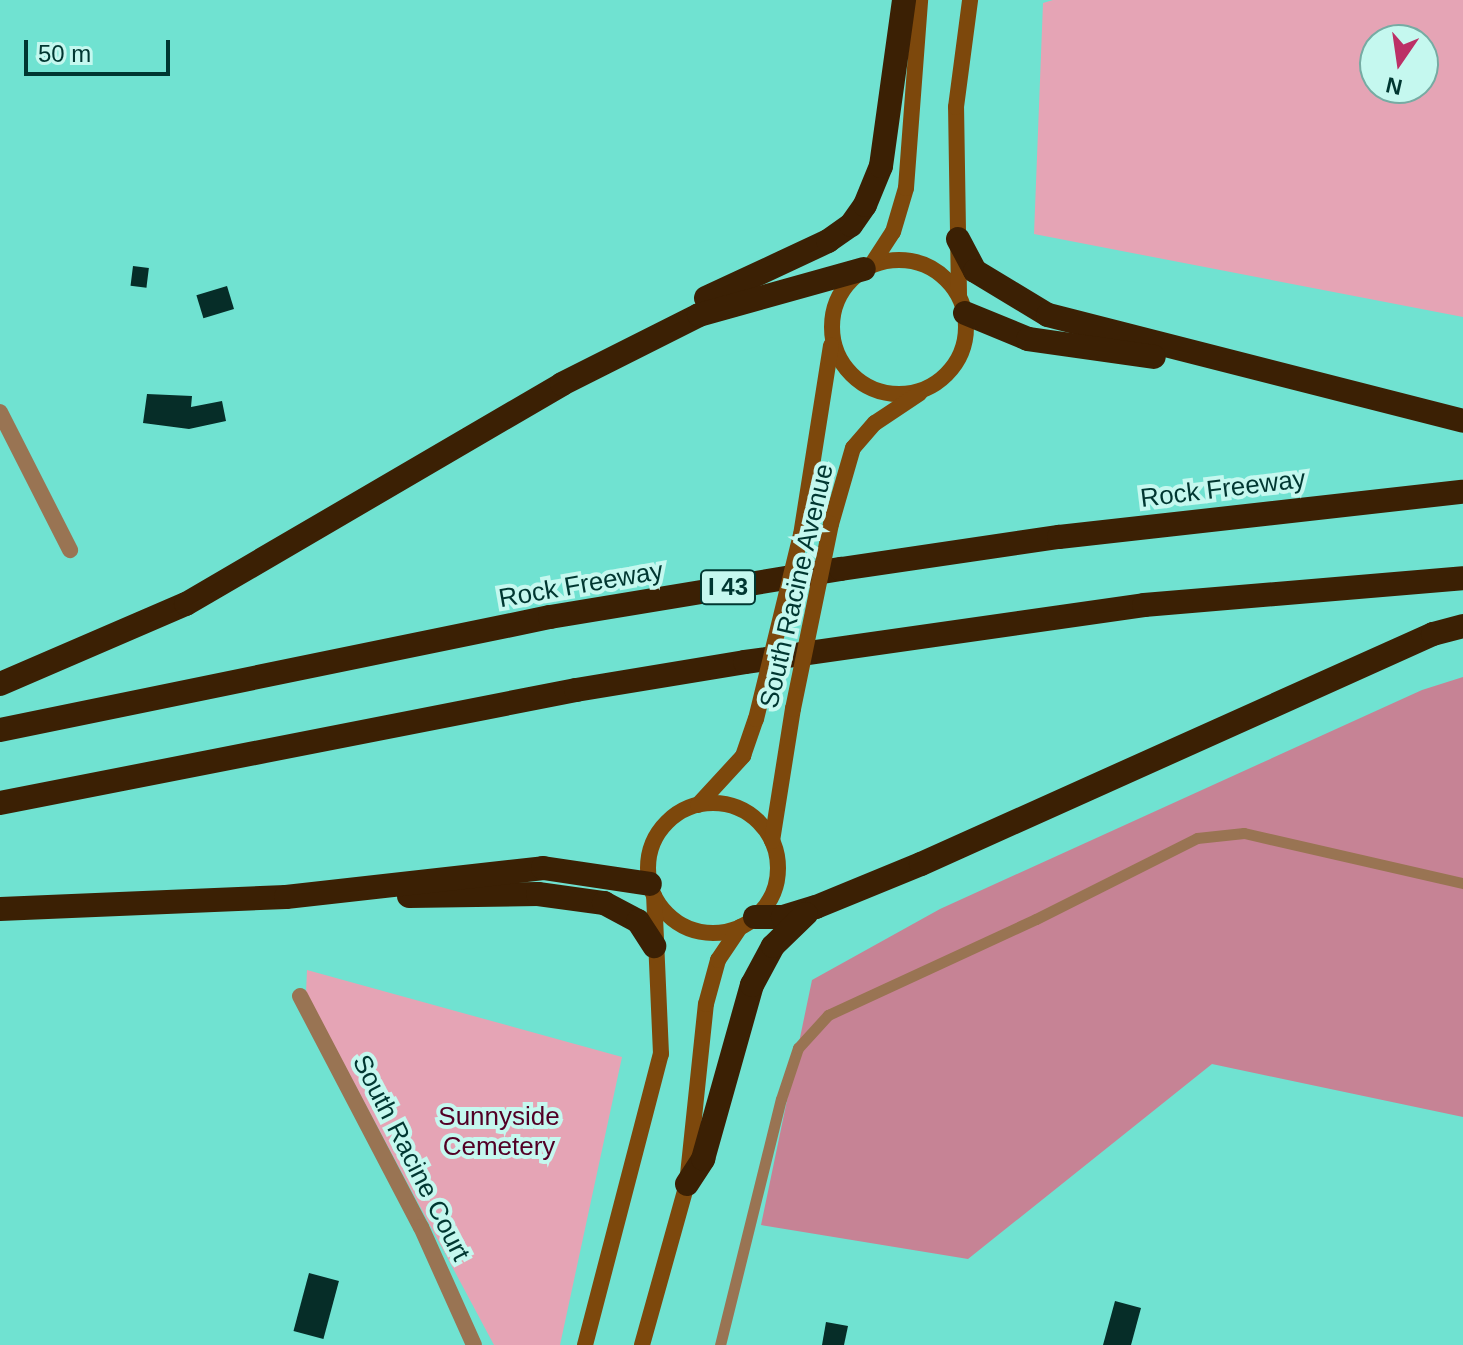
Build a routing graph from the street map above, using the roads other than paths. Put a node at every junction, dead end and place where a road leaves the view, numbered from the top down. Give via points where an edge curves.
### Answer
1 (904, 0) edge
2 (920, 0) edge
3 (970, 0) edge
4 (958, 239) junction
5 (868, 266) junction
6 (962, 304) junction
7 (832, 336) junction
8 (937, 382) junction
9 (562, 384) junction
10 (1307, 384) junction
11 (0, 412) edge
12 (1463, 421) edge
13 (1463, 492) edge
14 (70, 550) dead end
15 (1463, 578) edge
16 (1463, 626) edge
17 (0, 684) edge
18 (0, 730) edge
19 (0, 803) edge
20 (698, 805) junction
21 (772, 841) junction
22 (1463, 883) edge
23 (652, 890) junction
24 (286, 897) junction
25 (816, 907) junction
26 (0, 909) edge
27 (748, 922) junction
28 (654, 946) junction
29 (300, 996) dead end
30 (687, 1184) junction
31 (474, 1345) edge
32 (585, 1345) edge
33 (642, 1345) edge
34 (720, 1345) edge

1 - 9 highway via 881,166 851,225 783,265 618,343
2 - 5 main road via 906,188 893,232
3 - 4 main road via 956,107
4 - 6 main road
4 - 10 highway via 975,271 1048,315
5 - 6 main road via 899,260 926,265
5 - 7 main road via 839,295
5 - 9 highway via 699,315
6 - 8 main road via 962,352
6 - 10 highway via 1028,339
7 - 8 main road via 839,357 872,388 905,393
7 - 20 main road, South Racine Avenue, bridge via 801,535 756,719 743,756
8 - 21 main road, South Racine Avenue, bridge via 875,423 853,448 831,524
9 - 17 highway via 186,604
10 - 12 highway
11 - 14 street
13 - 18 highway, Rock Freeway / I 43 via 1059,537 841,569 550,617
15 - 19 highway via 1144,605 745,662
16 - 25 highway via 1433,634
20 - 21 main road via 741,810
20 - 23 main road via 678,813 658,835 648,864
21 - 27 main road via 777,882
22 - 34 lane via 1244,833 1197,838 828,1015 798,1048 781,1099
23 - 24 highway via 604,873 543,868
23 - 27 main road via 669,916 690,929 724,932
23 - 28 main road
24 - 26 highway
24 - 28 highway via 538,894 604,903 638,921
25 - 27 highway
25 - 30 highway via 773,946 752,985 703,1159
27 - 30 main road via 718,960 706,1004
28 - 32 main road via 661,1054
29 - 31 street, South Racine Court via 428,1241
30 - 33 main road

